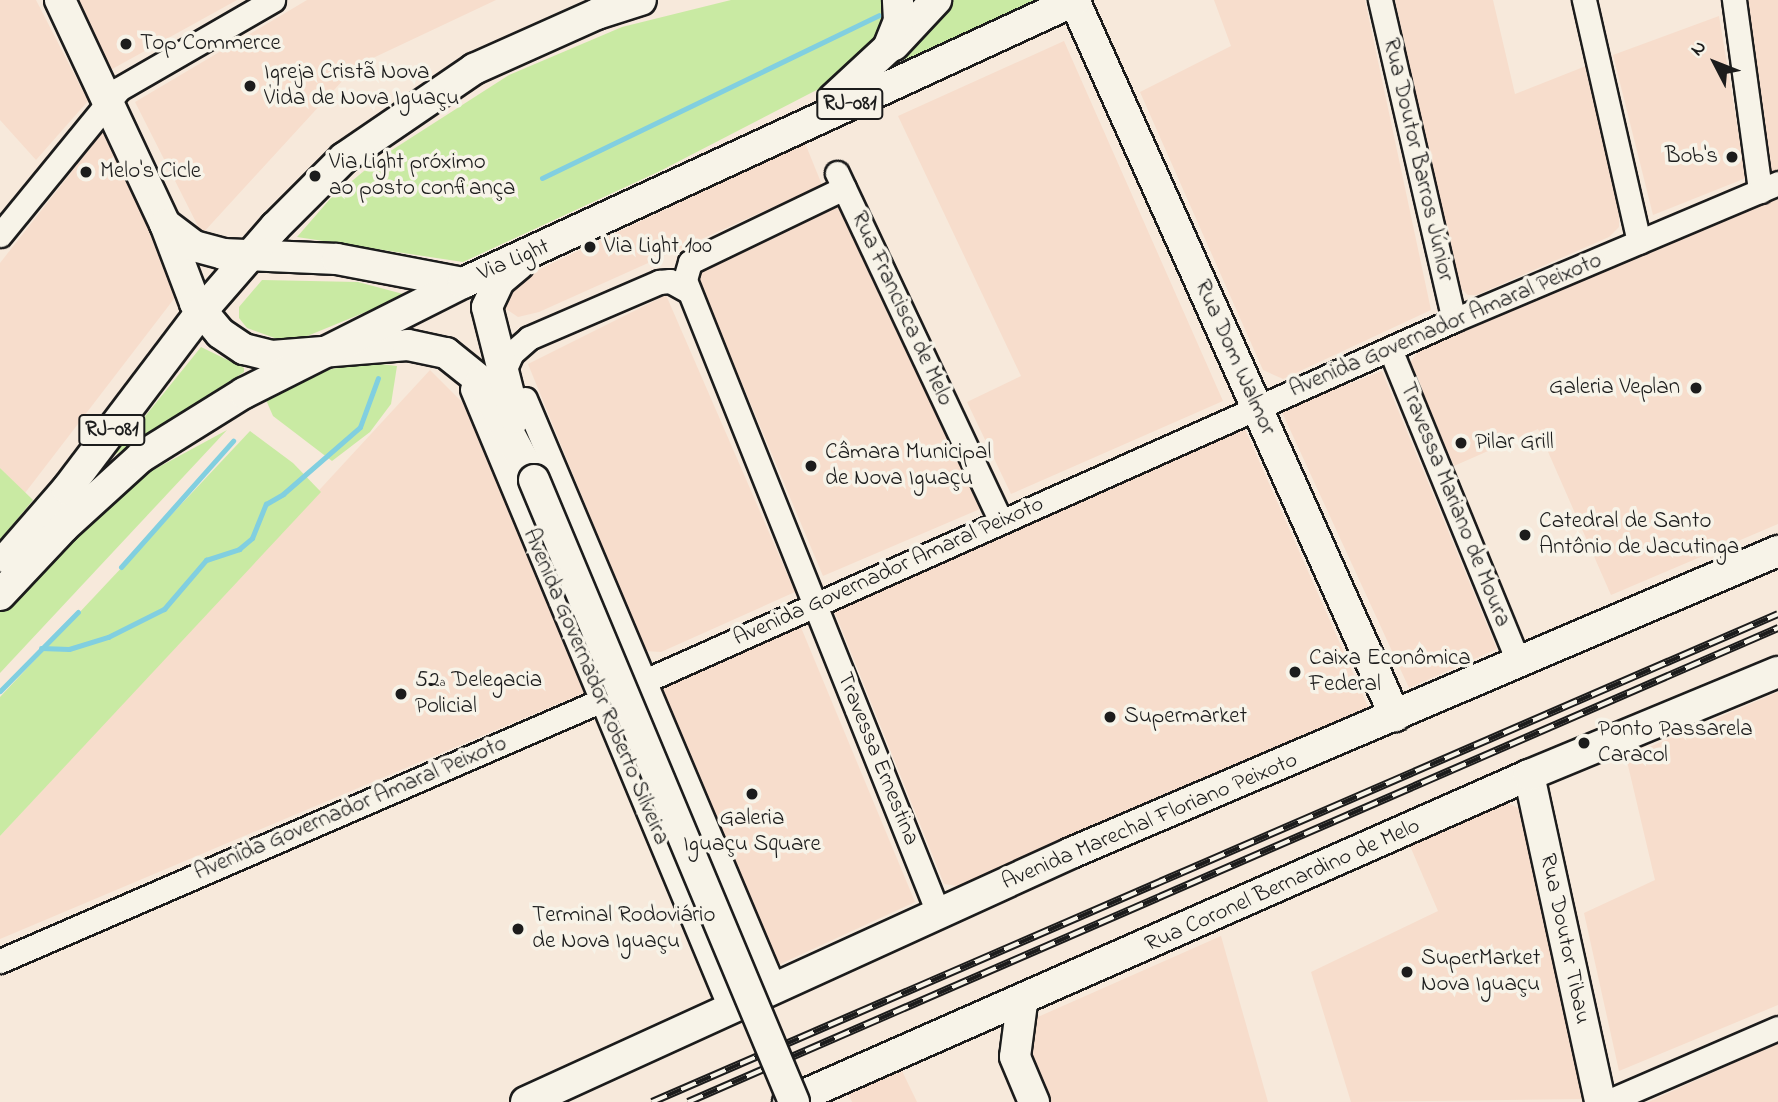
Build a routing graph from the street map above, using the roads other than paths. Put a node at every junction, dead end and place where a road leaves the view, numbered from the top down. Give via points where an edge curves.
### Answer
1 (273, 0) edge
2 (640, 0) edge
3 (898, 0) edge
4 (936, 0) edge
5 (1075, 0) edge
6 (1380, 0) edge
7 (1584, 0) edge
8 (1734, 0) edge
9 (63, 3) edge
10 (881, 57) junction
11 (107, 100) junction
12 (746, 154) junction
13 (1769, 187) edge
14 (164, 224) junction
15 (0, 235) edge
16 (1639, 242) junction
17 (537, 251) junction
18 (249, 257) junction
19 (463, 283) junction
20 (686, 290) junction
21 (201, 312) junction
22 (1454, 320) junction
23 (1390, 349) junction
24 (321, 355) junction
25 (480, 371) junction
26 (525, 398) dead end
27 (1257, 408) junction
28 (1001, 521) junction
29 (1778, 551) edge
30 (0, 566) edge
31 (0, 595) edge
32 (816, 604) junction
33 (1518, 661) junction
34 (1778, 672) edge
35 (645, 681) junction
36 (600, 701) junction
37 (1395, 716) junction
38 (1529, 775) junction
39 (939, 915) junction
40 (0, 961) edge
41 (775, 990) junction
42 (1022, 1003) junction
43 (731, 1010) junction
44 (963, 1027) junction
45 (1778, 1028) edge
46 (1015, 1056) junction
47 (526, 1102) edge
48 (788, 1102) edge
49 (794, 1102) edge
50 (1034, 1102) edge
51 (1600, 1102) edge
52 (1607, 1102) edge

1 - 11 street
2 - 18 main road, RJ-081 via 506,53 440,89 344,158
3 - 10 main road via 897,29
4 - 10 main road
5 - 12 main road, Via Light / RJ-081
5 - 27 main road, Rua Dom Walmor
6 - 22 street, Rua Doutor Barros Júnior
7 - 16 street
8 - 13 street
9 - 11 main road
10 - 12 main road via 831,101
11 - 14 main road
11 - 15 street
12 - 17 main road, Via Light / RJ-081
13 - 16 street, Avenida Governador Amaral Peixoto
14 - 18 main road via 201,249
14 - 21 main road
16 - 22 street, Avenida Governador Amaral Peixoto
17 - 19 main road, Via Light / RJ-081
17 - 25 main road via 499,281 488,302
18 - 19 main road via 337,259
18 - 21 main road, RJ-081
19 - 24 main road, Via Light / RJ-081
20 - 25 street via 670,281 659,282 529,338
20 - 28 street, Rua Francisca de Melo via 690,262 841,180
20 - 32 street, Travessa Ernestina
21 - 24 main road via 225,338 244,349 272,356
21 - 30 main road, RJ-081 via 67,489
22 - 23 street, Avenida Governador Amaral Peixoto
23 - 27 street, Avenida Governador Amaral Peixoto
23 - 33 street, Travessa Mariano de Moura
24 - 25 main road via 419,345
24 - 31 main road, Via Light / RJ-081 via 162,441 64,527
25 - 36 street, Avenida Governador Roberto Silveira
25 - 49 main road, bridge via 529,468
26 - 35 street, Avenida Governador Roberto Silveira
27 - 28 street, Avenida Governador Amaral Peixoto
27 - 37 main road, Rua Dom Walmor
28 - 32 street, Avenida Governador Amaral Peixoto
29 - 33 main road, Avenida Marechal Floriano Peixoto
32 - 35 street, Avenida Governador Amaral Peixoto
32 - 39 street, Travessa Ernestina
33 - 37 main road, Avenida Marechal Floriano Peixoto
34 - 38 main road, Rua Coronel Bernardino de Melo
35 - 36 street, Avenida Governador Amaral Peixoto
35 - 41 street, Avenida Governador Roberto Silveira
36 - 40 street, Avenida Governador Amaral Peixoto
36 - 43 street, Avenida Governador Roberto Silveira
37 - 39 main road, Avenida Marechal Floriano Peixoto via 1071,853
38 - 42 main road, Rua Coronel Bernardino de Melo
38 - 51 main road, Rua Doutor Tibau
39 - 41 main road, Avenida Marechal Floriano Peixoto
41 - 43 main road, Avenida Marechal Floriano Peixoto
42 - 44 main road, Rua Coronel Bernardino de Melo
42 - 46 main road
43 - 47 main road, Avenida Marechal Floriano Peixoto
44 - 46 main road
44 - 48 main road, Rua Coronel Bernardino de Melo
45 - 52 street
46 - 50 main road

